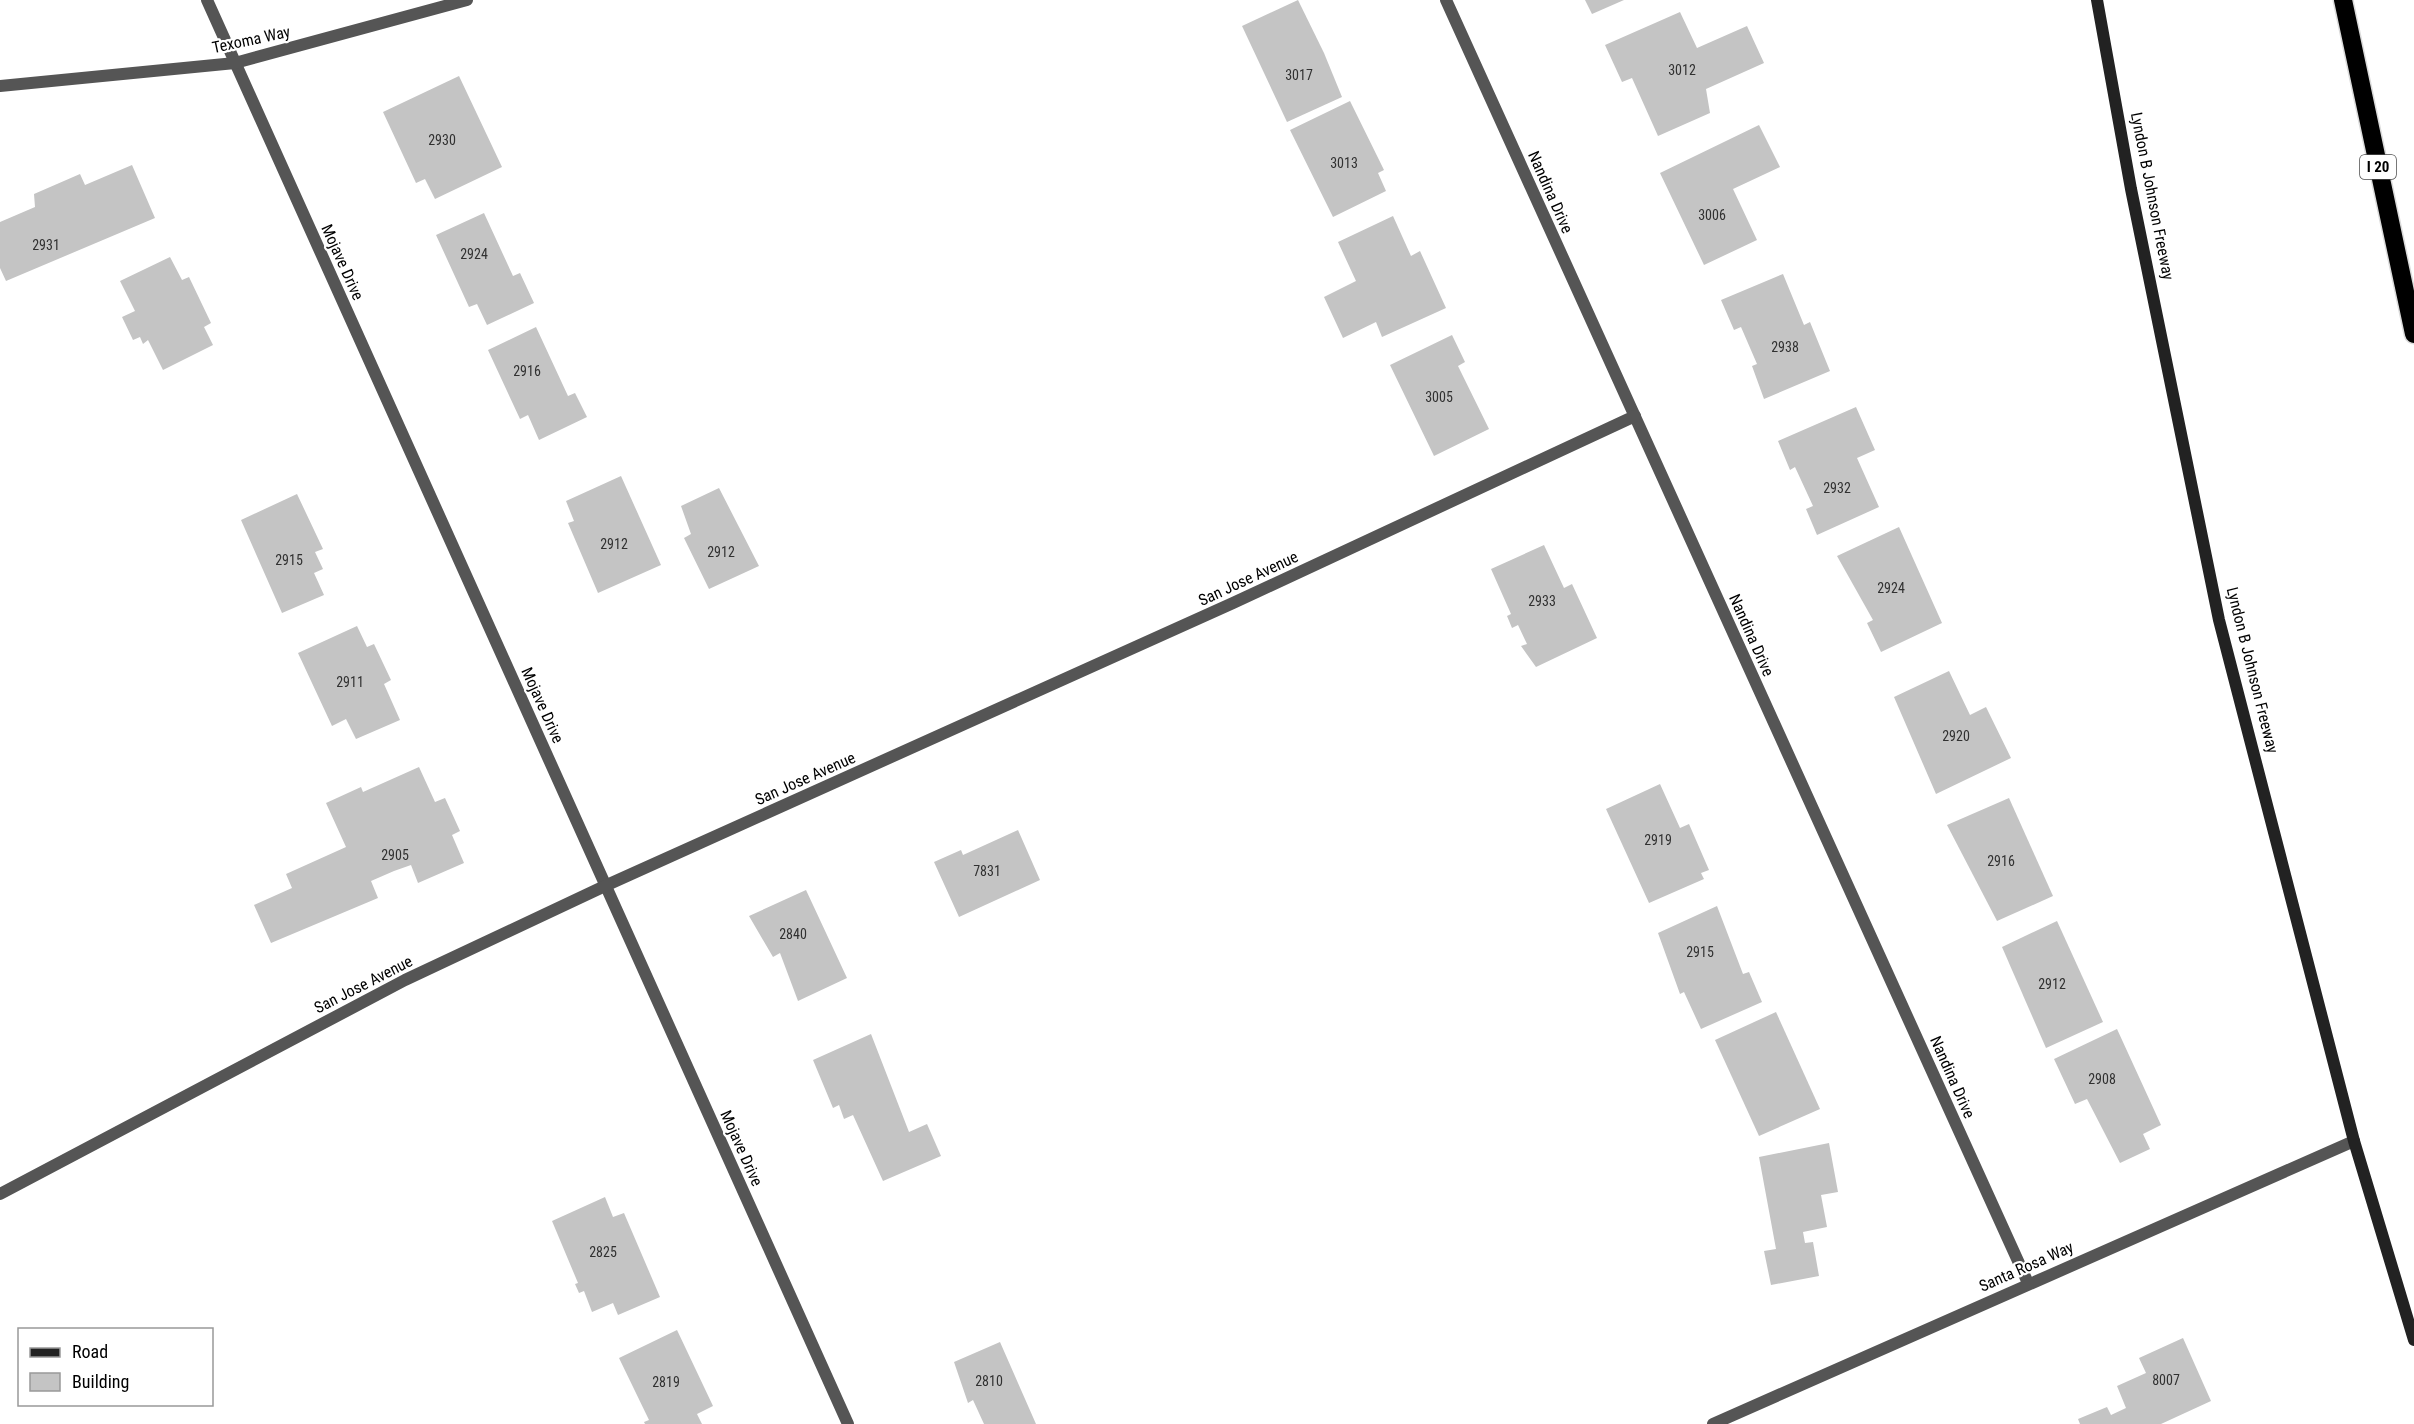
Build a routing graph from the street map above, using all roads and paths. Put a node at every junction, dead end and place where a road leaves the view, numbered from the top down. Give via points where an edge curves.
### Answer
1 (207, 0) edge
2 (467, 0) edge
3 (1446, 0) edge
4 (2097, 0) edge
5 (2343, 0) edge
6 (235, 63) junction
7 (0, 86) edge
8 (2414, 334) edge
9 (1635, 416) junction
10 (607, 885) junction
11 (2355, 1141) junction
12 (0, 1194) edge
13 (2028, 1283) junction
14 (2414, 1340) edge
15 (848, 1424) edge
16 (1713, 1424) edge

1 - 6 street, Mojave Drive
2 - 6 street, Texoma Way
3 - 9 street, Nandina Drive
4 - 11 main road, Lyndon B Johnson Freeway via 2130,189 2219,620
5 - 8 highway, I 20
6 - 7 street, Texoma Way
6 - 10 street, Mojave Drive
9 - 10 street, San Jose Avenue via 1233,603
9 - 13 street, Nandina Drive
10 - 12 street, San Jose Avenue via 405,980
10 - 15 street, Mojave Drive
11 - 13 street, Santa Rosa Way
11 - 14 main road, Lyndon B Johnson Freeway
13 - 16 street, Santa Rosa Way

